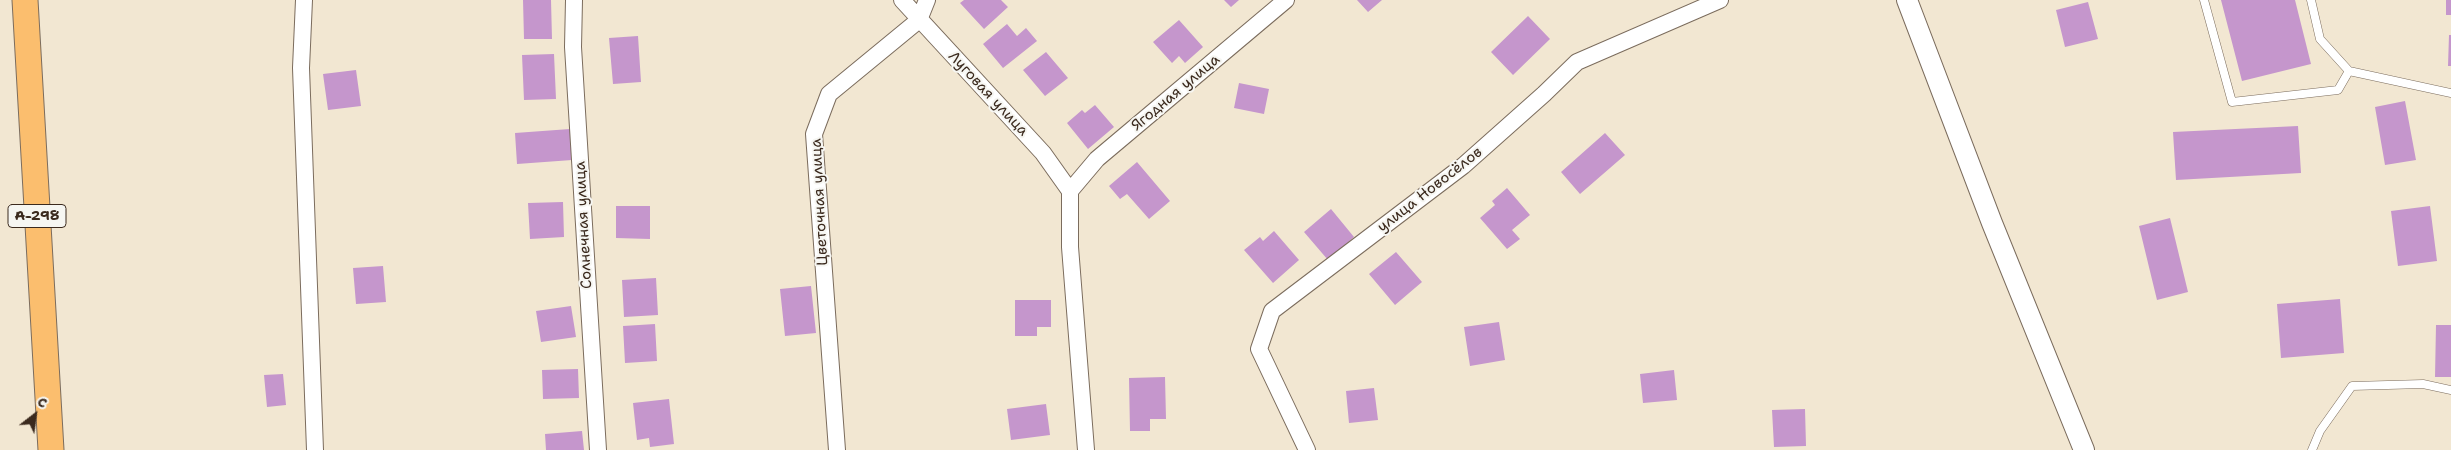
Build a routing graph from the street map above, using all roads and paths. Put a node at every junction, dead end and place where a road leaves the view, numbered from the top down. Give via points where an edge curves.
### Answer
1 (25, 0) edge
2 (304, 0) edge
3 (574, 0) edge
4 (902, 0) edge
5 (927, 0) edge
6 (1286, 0) edge
7 (1720, 0) edge
8 (1907, 0) edge
9 (2204, 0) edge
10 (2311, 0) edge
11 (919, 20) junction
12 (2349, 71) junction
13 (2451, 93) edge
14 (1070, 191) junction
15 (2451, 390) edge
16 (51, 450) edge
17 (315, 450) edge
18 (598, 450) edge
19 (837, 450) edge
20 (1086, 450) edge
21 (1307, 450) edge
22 (2084, 450) edge
23 (2312, 450) edge

1 - 16 main road, А-298
2 - 17 street via 301,68
3 - 18 street, Солнечная улица via 573,47
4 - 11 street, Луговая улица
5 - 11 street, Цветочная улица
6 - 14 street, Ягодная улица via 1097,159
7 - 21 street, улица Новосёлов via 1577,62 1463,166 1272,311 1259,349
8 - 22 street via 1992,223
9 - 12 lane via 2232,102 2338,90
10 - 12 lane via 2320,39
11 - 14 street, Луговая улица via 1043,153
11 - 19 street, Цветочная улица via 829,94 814,134
12 - 13 lane
14 - 20 street via 1070,247
15 - 23 lane via 2423,384 2352,386 2320,431

